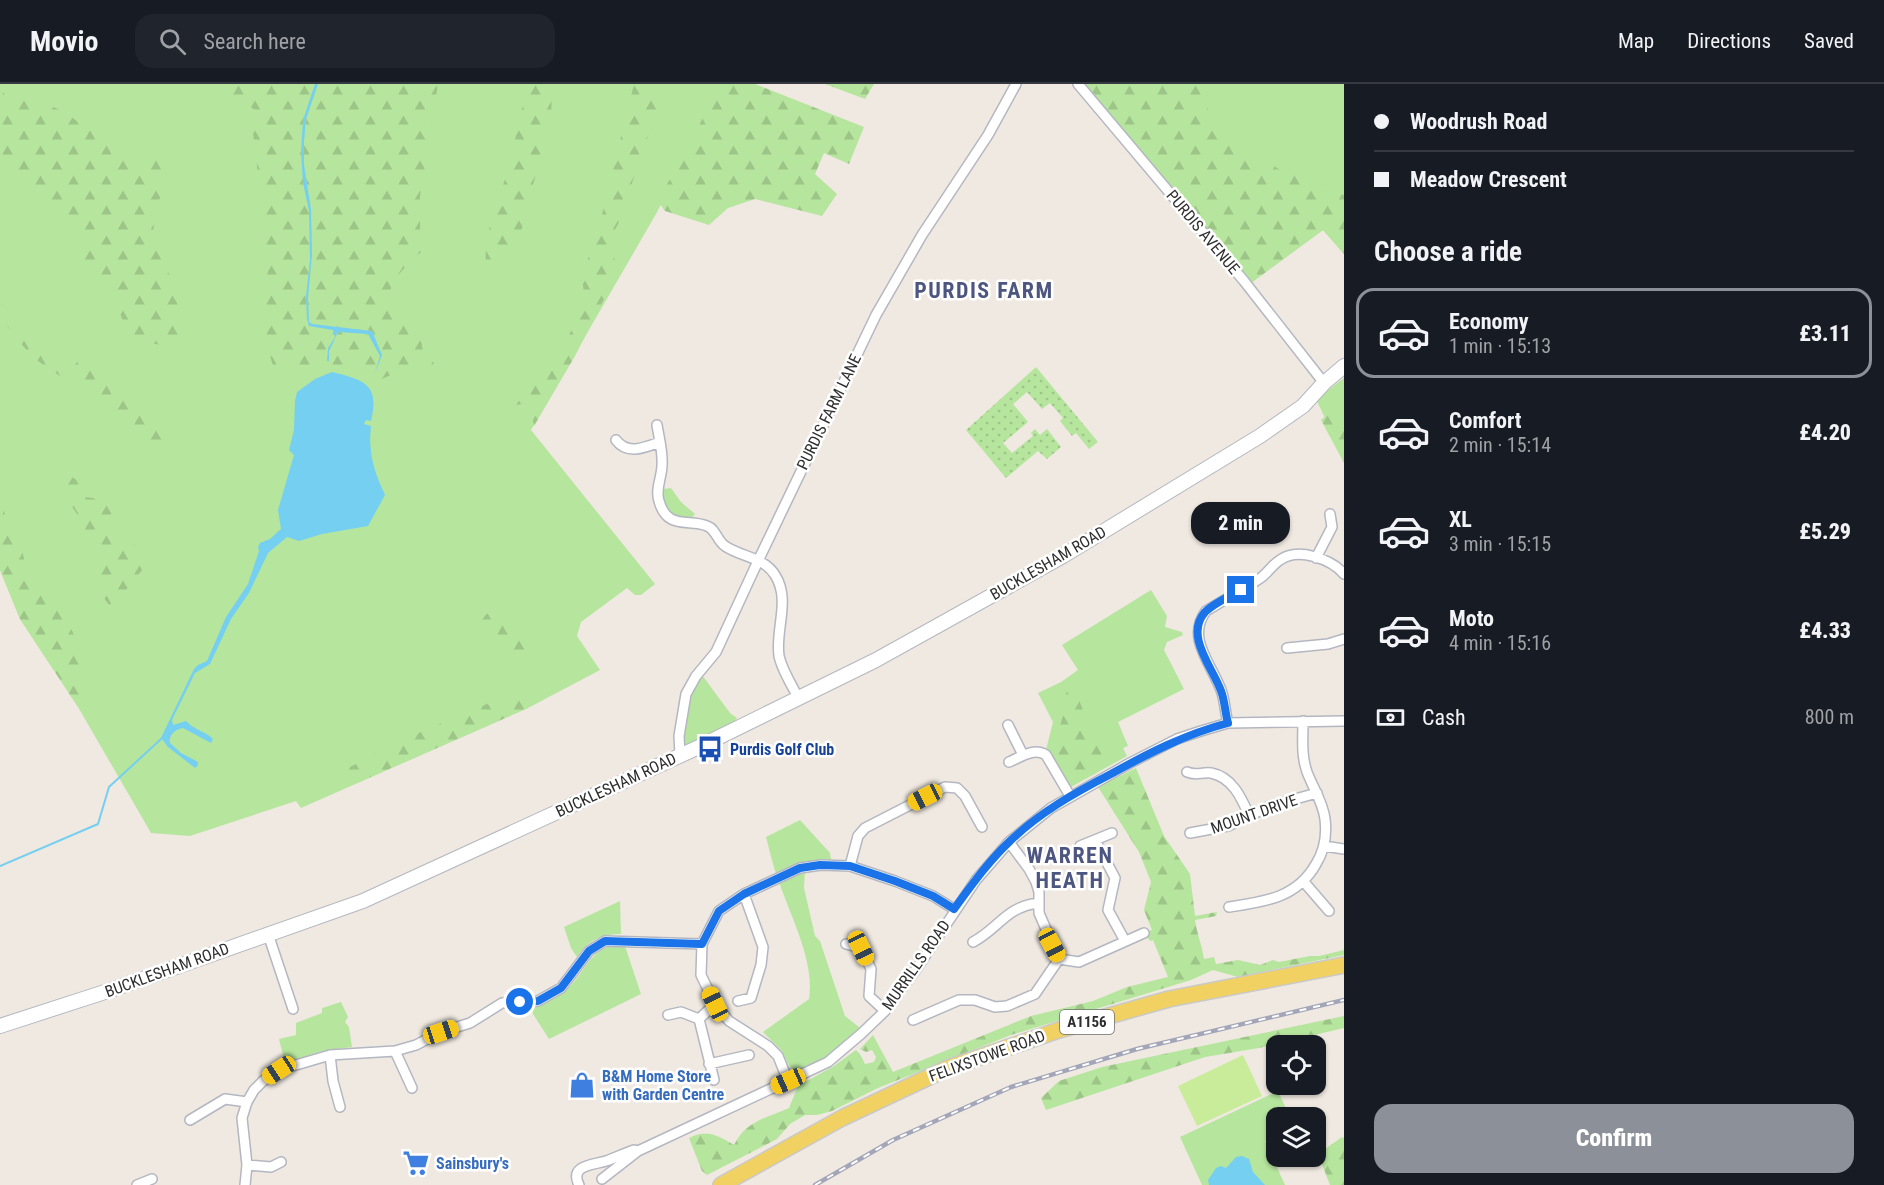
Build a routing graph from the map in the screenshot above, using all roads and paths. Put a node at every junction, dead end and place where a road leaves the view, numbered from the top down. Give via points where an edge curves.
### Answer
1 (1016, 84) edge
2 (1078, 84) edge
3 (1344, 366) edge
4 (1324, 383) junction
5 (657, 425) dead end
6 (616, 440) dead end
7 (660, 442) junction
8 (1330, 514) dead end
9 (1316, 558) junction
10 (758, 561) junction
11 (1344, 574) edge
12 (1344, 639) edge
13 (1287, 648) dead end
14 (798, 697) junction
15 (1303, 721) junction
16 (1344, 721) edge
17 (1228, 723) junction
18 (1008, 725) dead end
19 (680, 755) junction
20 (1023, 755) junction
21 (1009, 762) dead end
22 (1187, 771) dead end
23 (1317, 794) junction
24 (1070, 796) junction
25 (1249, 815) junction
26 (982, 827) dead end
27 (1112, 833) dead end
28 (1190, 833) dead end
29 (1095, 840) junction
30 (1009, 842) junction
31 (1080, 846) dead end
32 (1324, 846) junction
33 (1344, 849) edge
34 (850, 866) junction
35 (1304, 882) junction
36 (744, 894) junction
37 (1038, 903) junction
38 (1229, 907) dead end
39 (954, 909) junction
40 (1329, 911) dead end
41 (1144, 933) dead end
42 (268, 934) junction
43 (1125, 941) junction
44 (973, 942) dead end
45 (702, 944) junction
46 (846, 944) dead end
47 (1059, 959) junction
48 (1344, 965) edge
49 (738, 1001) dead end
50 (715, 1004) junction
51 (293, 1009) dead end
52 (885, 1011) junction
53 (668, 1014) dead end
54 (699, 1019) junction
55 (913, 1020) dead end
56 (0, 1026) edge
57 (395, 1051) junction
58 (330, 1055) junction
59 (749, 1055) dead end
60 (709, 1064) junction
61 (714, 1080) dead end
62 (788, 1081) junction
63 (412, 1088) dead end
64 (247, 1102) junction
65 (340, 1107) dead end
66 (190, 1120) dead end
67 (638, 1152) junction
68 (281, 1162) dead end
69 (247, 1165) junction
70 (592, 1165) junction
71 (152, 1179) dead end
72 (602, 1182) edge
73 (137, 1185) edge
74 (245, 1185) edge
75 (579, 1185) edge
76 (721, 1185) edge

1 - 10 street, PURDIS FARM LANE via 876,315
2 - 4 street, PURDIS AVENUE via 1244,281
3 - 4 street, BUCKLESHAM ROAD
4 - 14 street, BUCKLESHAM ROAD via 1303,406 1260,436 1063,556 876,660
5 - 7 street
6 - 7 street via 622,447 633,449
7 - 10 street via 662,469 658,493 664,512 677,522 712,528 723,546
8 - 9 street via 1332,527
9 - 11 street
9 - 17 street via 1289,555 1206,610 1202,617 1198,641 1222,692
10 - 14 street via 773,572 780,584 779,656
10 - 19 street, PURDIS FARM LANE via 716,652 686,694
12 - 13 street
14 - 19 street, BUCKLESHAM ROAD
15 - 16 street, MURRILLS ROAD
15 - 17 street, MURRILLS ROAD
15 - 23 street via 1303,757
17 - 24 street, MURRILLS ROAD via 1178,739
18 - 20 street
19 - 42 street, BUCKLESHAM ROAD via 401,885
20 - 21 street
20 - 24 street via 1035,751 1046,755
22 - 25 street via 1226,778
23 - 25 street, MOUNT DRIVE
23 - 32 street via 1325,818
24 - 30 street, MURRILLS ROAD
25 - 28 street, MOUNT DRIVE via 1228,825
26 - 34 street via 965,796 957,788 945,787 865,828 858,836
27 - 29 street
29 - 31 street
29 - 43 street via 1115,878 1108,910
30 - 37 street via 1036,882
30 - 39 street, MURRILLS ROAD
32 - 33 street
32 - 35 street
34 - 36 street via 800,868
34 - 39 street via 933,896
35 - 38 street via 1268,901
35 - 40 street
36 - 45 street via 719,911
36 - 49 street via 763,947 751,998
37 - 44 street via 1010,912
37 - 47 street
39 - 52 street, MURRILLS ROAD
41 - 43 street
42 - 51 street
42 - 56 street, BUCKLESHAM ROAD
43 - 47 street via 1079,962
45 - 50 street via 701,975
45 - 57 street via 605,941 589,951 561,988 538,1001 502,1003 470,1023
46 - 52 street via 861,948 871,969 869,996
47 - 55 street via 1035,994 1007,1006 959,1000
48 - 76 main road, FELIXSTOWE ROAD / A1156 via 1169,999 1059,1030 948,1068 842,1118
50 - 54 street
50 - 62 street via 729,1021 773,1051
52 - 62 street, MURRILLS ROAD via 828,1062
53 - 54 street via 681,1012
54 - 60 street
57 - 58 street
57 - 63 street
58 - 64 street via 279,1070 254,1089
58 - 65 street
59 - 60 street
60 - 61 street
62 - 67 street, MURRILLS ROAD
64 - 66 street via 225,1099
64 - 69 street via 242,1118
67 - 70 street, MURRILLS ROAD via 634,1150
67 - 72 street, MURRILLS ROAD
68 - 69 street via 271,1167
69 - 74 street
70 - 72 street via 600,1169
70 - 75 street via 586,1164 579,1171
71 - 73 street

